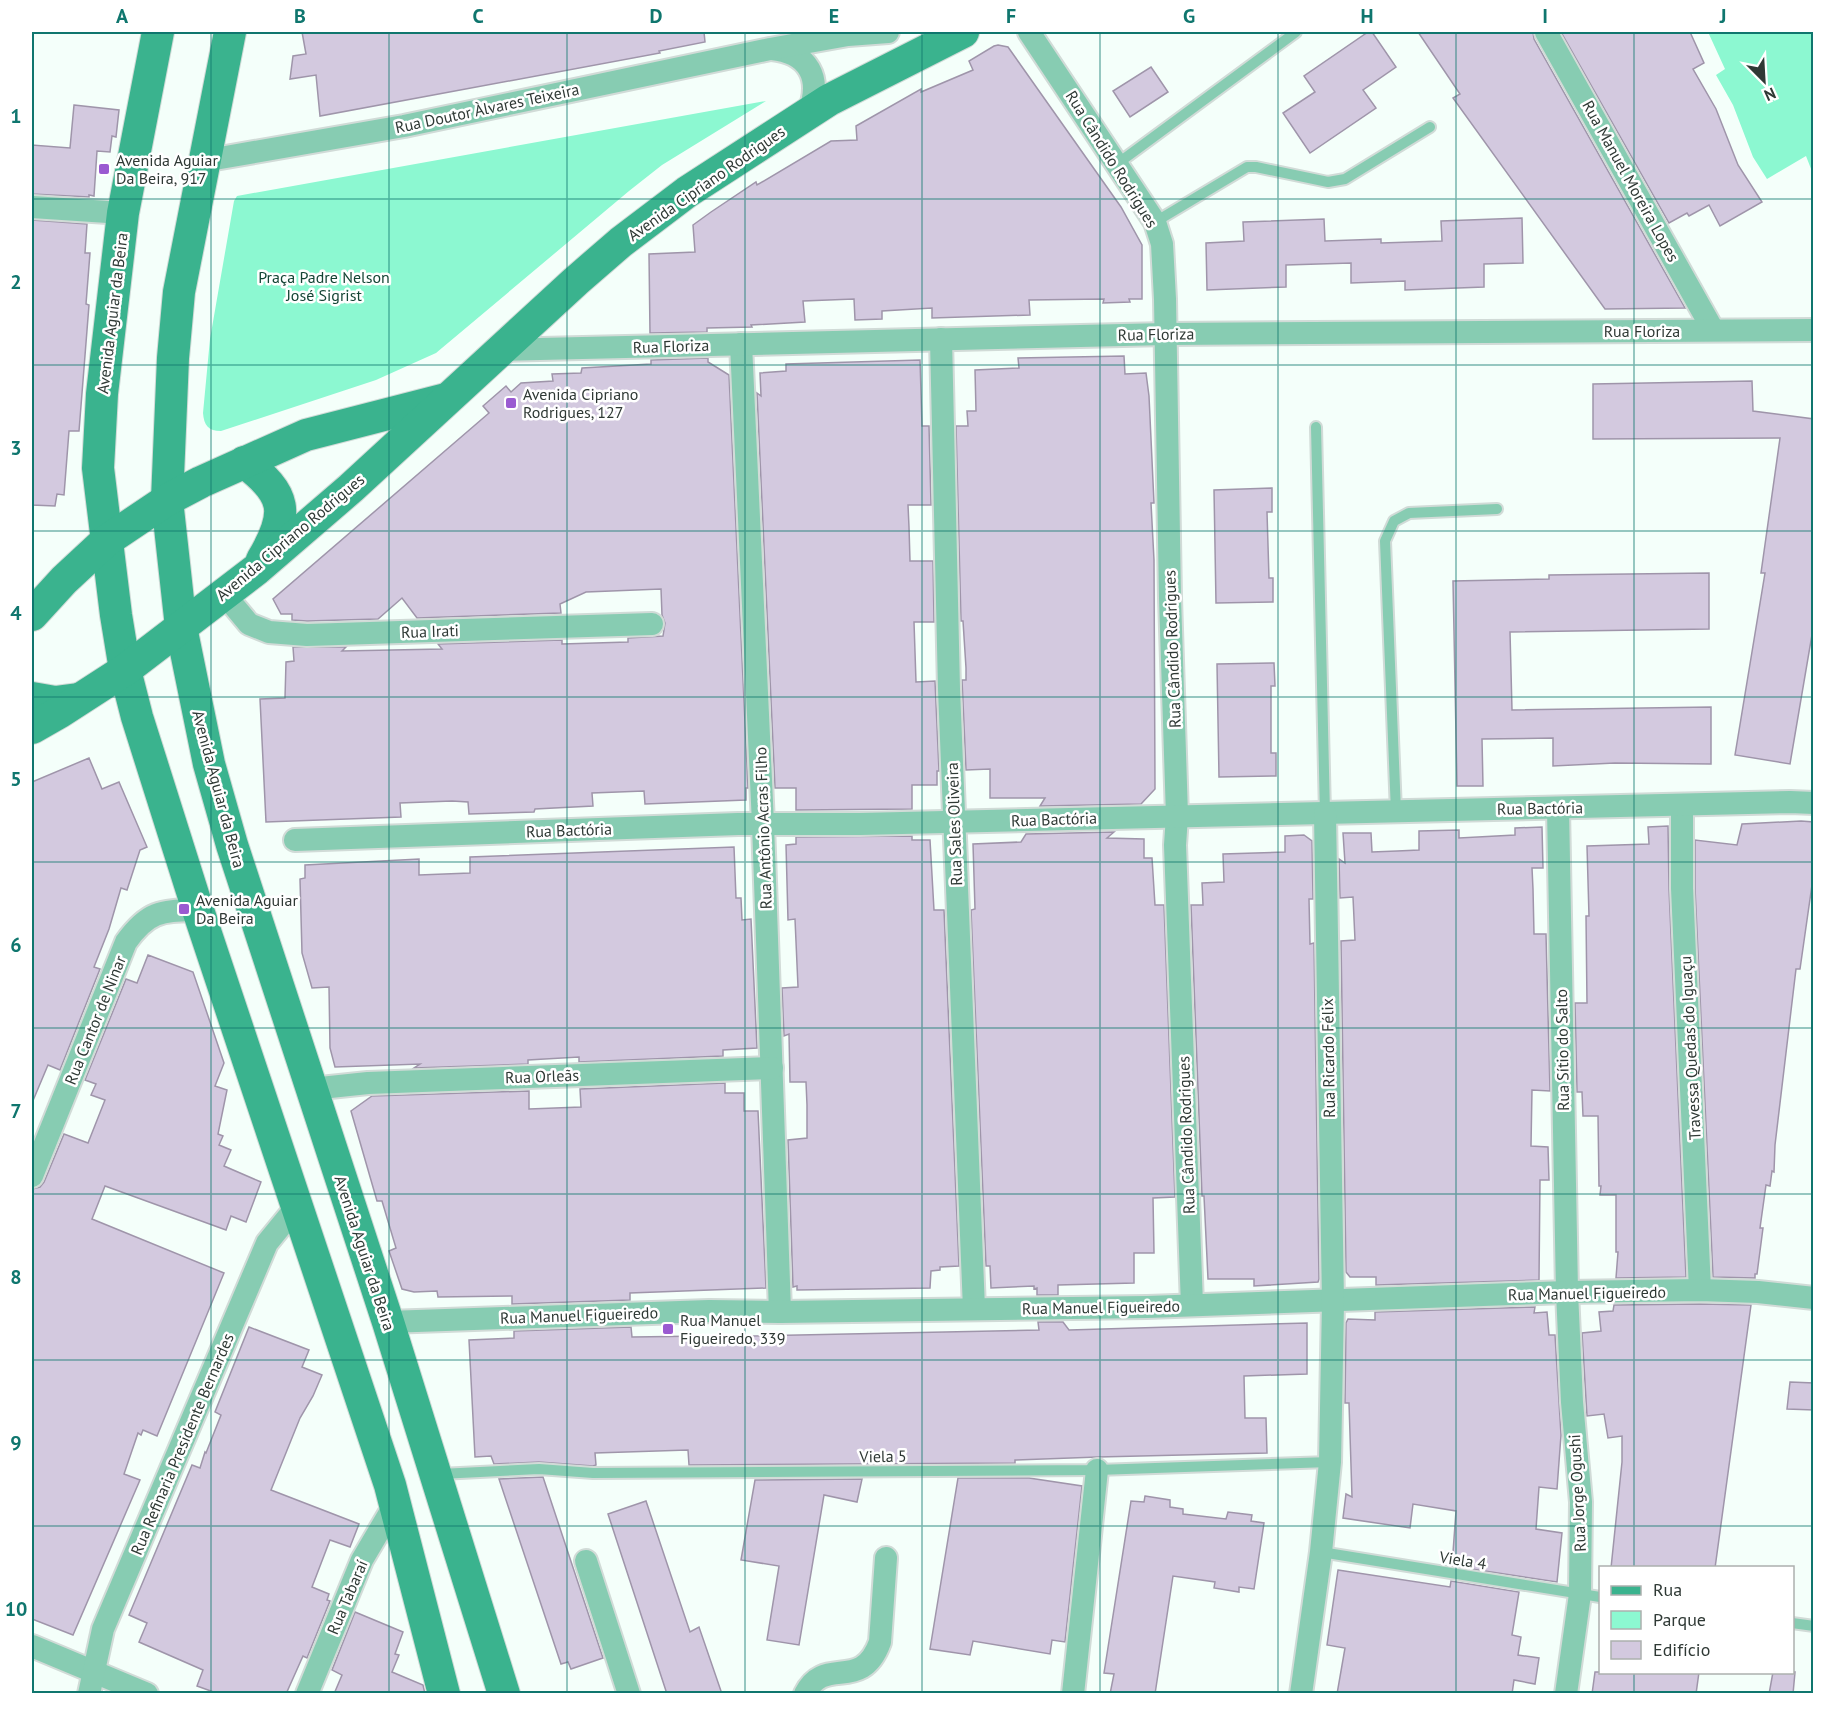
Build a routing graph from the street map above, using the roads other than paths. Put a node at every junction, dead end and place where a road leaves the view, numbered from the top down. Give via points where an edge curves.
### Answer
1 (158, 32) edge
2 (230, 32) edge
3 (888, 32) edge
4 (963, 32) edge
5 (1029, 32) edge
6 (1296, 32) edge
7 (1546, 32) edge
8 (770, 49) junction
9 (809, 112) junction
10 (1430, 127) dead end
11 (203, 161) junction
12 (1117, 164) junction
13 (32, 207) edge
14 (123, 213) junction
15 (1155, 222) junction
16 (1713, 330) junction
17 (1814, 330) edge
18 (1166, 334) junction
19 (941, 339) junction
20 (741, 344) junction
21 (500, 350) junction
22 (450, 399) junction
23 (1316, 427) dead end
24 (244, 462) junction
25 (167, 500) junction
26 (1497, 509) dead end
27 (106, 542) junction
28 (257, 569) junction
29 (224, 594) junction
30 (32, 615) edge
31 (652, 624) dead end
32 (181, 627) junction
33 (125, 670) junction
34 (32, 698) edge
35 (82, 698) junction
36 (32, 728) edge
37 (1814, 803) edge
38 (1682, 805) junction
39 (1558, 808) junction
40 (1396, 812) junction
41 (1325, 813) junction
42 (1177, 816) junction
43 (954, 822) junction
44 (763, 824) junction
45 (296, 840) dead end
46 (198, 910) junction
47 (772, 1068) junction
48 (311, 1089) junction
49 (32, 1176) edge
50 (298, 1205) junction
51 (1700, 1290) junction
52 (1567, 1292) junction
53 (1814, 1298) edge
54 (1333, 1302) junction
55 (1192, 1305) junction
56 (974, 1309) junction
57 (780, 1312) junction
58 (388, 1322) junction
59 (1330, 1462) junction
60 (1097, 1470) junction
61 (436, 1474) junction
62 (395, 1504) junction
63 (1321, 1552) junction
64 (886, 1558) dead end
65 (586, 1561) dead end
66 (1590, 1596) edge
67 (1794, 1623) edge
68 (1814, 1626) edge
69 (32, 1646) edge
70 (93, 1670) junction
71 (89, 1694) edge
72 (147, 1694) edge
73 (307, 1694) edge
74 (444, 1694) edge
75 (504, 1694) edge
76 (629, 1694) edge
77 (806, 1694) edge
78 (1073, 1694) edge
79 (1301, 1694) edge
80 (1566, 1694) edge

1 - 14 main road, Avenida Aguiar da Beira
2 - 11 main road, Avenida Aguiar da Beira
3 - 8 street, Rua Doutor Àlvares Teixeira via 848,34
4 - 9 main road, Avenida Cipriano Rodrigues
5 - 12 street, Rua Cândido Rodrigues
6 - 12 lane
7 - 16 street, Rua Manuel Moreira Lopes
8 - 9 street, Rua Doutor Àlvares Teixeira via 799,57 809,69 814,83
8 - 11 street, Rua Doutor Àlvares Teixeira via 404,126
9 - 21 main road, Avenida Cipriano Rodrigues via 687,192 621,242
10 - 15 lane via 1345,179 1328,182 1247,167
11 - 25 main road, Avenida Aguiar da Beira via 179,292 172,358
12 - 15 street, Rua Cândido Rodrigues
13 - 14 street, Avenida Aguiar da Beira
14 - 27 main road, Avenida Aguiar da Beira via 99,436 98,468
15 - 18 street, Rua Cândido Rodrigues via 1162,244
16 - 17 street, Rua Floriza
16 - 18 street, Rua Floriza
18 - 19 street, Rua Floriza
18 - 42 street, Rua Cândido Rodrigues
19 - 20 street, Rua Floriza
19 - 43 street, Rua Sales Oliveira
20 - 21 street, Rua Floriza
20 - 44 street, Rua Antônio Acras Filho
21 - 22 main road, Avenida Cipriano Rodrigues
22 - 24 main road via 306,435
22 - 28 main road, Avenida Cipriano Rodrigues
23 - 41 lane
24 - 25 main road
24 - 28 main road via 263,476 280,503 279,522
25 - 27 main road
25 - 32 main road, Avenida Aguiar da Beira
26 - 40 lane via 1409,513 1394,521 1385,541
27 - 30 main road
27 - 33 main road, Avenida Aguiar da Beira
28 - 29 main road, Avenida Cipriano Rodrigues
29 - 31 street, Rua Irati via 249,624 269,632 307,635
29 - 32 main road, Avenida Cipriano Rodrigues
32 - 33 main road, Avenida Cipriano Rodrigues
32 - 48 main road, Avenida Aguiar da Beira via 191,684 232,845
33 - 35 main road, Avenida Cipriano Rodrigues
33 - 46 main road, Avenida Aguiar da Beira
34 - 35 main road via 55,702
35 - 36 main road, Avenida Cipriano Rodrigues
37 - 38 street, Rua Bactória
38 - 39 street, Rua Bactória
38 - 51 street, Travessa Quedas do Iguaçu via 1682,888
39 - 40 street, Rua Bactória
39 - 52 street, Rua Sítio do Salto
40 - 41 street, Rua Bactória
41 - 42 street, Rua Bactória
41 - 54 street, Rua Ricardo Félix
42 - 43 street, Rua Bactória
42 - 55 street, Rua Cândido Rodrigues
43 - 44 street, Rua Bactória
43 - 56 street, Rua Sales Oliveira
44 - 45 street, Rua Bactória
44 - 47 street, Rua Antônio Acras Filho
46 - 49 street, Rua Cantor de Ninar via 169,910 151,915 126,942
46 - 50 main road, Avenida Aguiar da Beira
47 - 48 street, Rua Orleãs via 368,1083
47 - 57 street, Rua Antônio Acras Filho
48 - 58 main road, Avenida Aguiar da Beira
50 - 62 main road, Avenida Aguiar da Beira
50 - 70 street, Rua Refinaria Presidente Bernardes via 267,1243 103,1629
51 - 52 street, Rua Manuel Figueiredo
51 - 53 street, Rua Manuel Figueiredo
52 - 54 street, Rua Manuel Figueiredo
52 - 66 street, Rua Jorge Ogushi via 1572,1401
54 - 55 street, Rua Manuel Figueiredo
54 - 59 street, Rua Ricardo Félix
55 - 56 street, Rua Manuel Figueiredo
56 - 57 street, Rua Manuel Figueiredo
57 - 58 street, Rua Manuel Figueiredo
58 - 61 main road, Avenida Aguiar da Beira
59 - 60 lane, Viela 5
59 - 63 street, Rua Ricardo Félix
60 - 61 lane, Viela 5 via 593,1473 539,1469
60 - 78 street
61 - 75 main road, Avenida Aguiar da Beira
62 - 73 street, Rua Tabaraí via 362,1560
62 - 74 main road, Avenida Aguiar da Beira
63 - 66 lane, Viela 4
63 - 79 street, Rua Ricardo Félix
64 - 77 street via 875,1654 859,1670 822,1675
65 - 76 street
66 - 80 street, Rua Jorge Ogushi
67 - 68 lane
69 - 70 street
70 - 71 street, Rua Refinaria Presidente Bernardes
70 - 72 street

